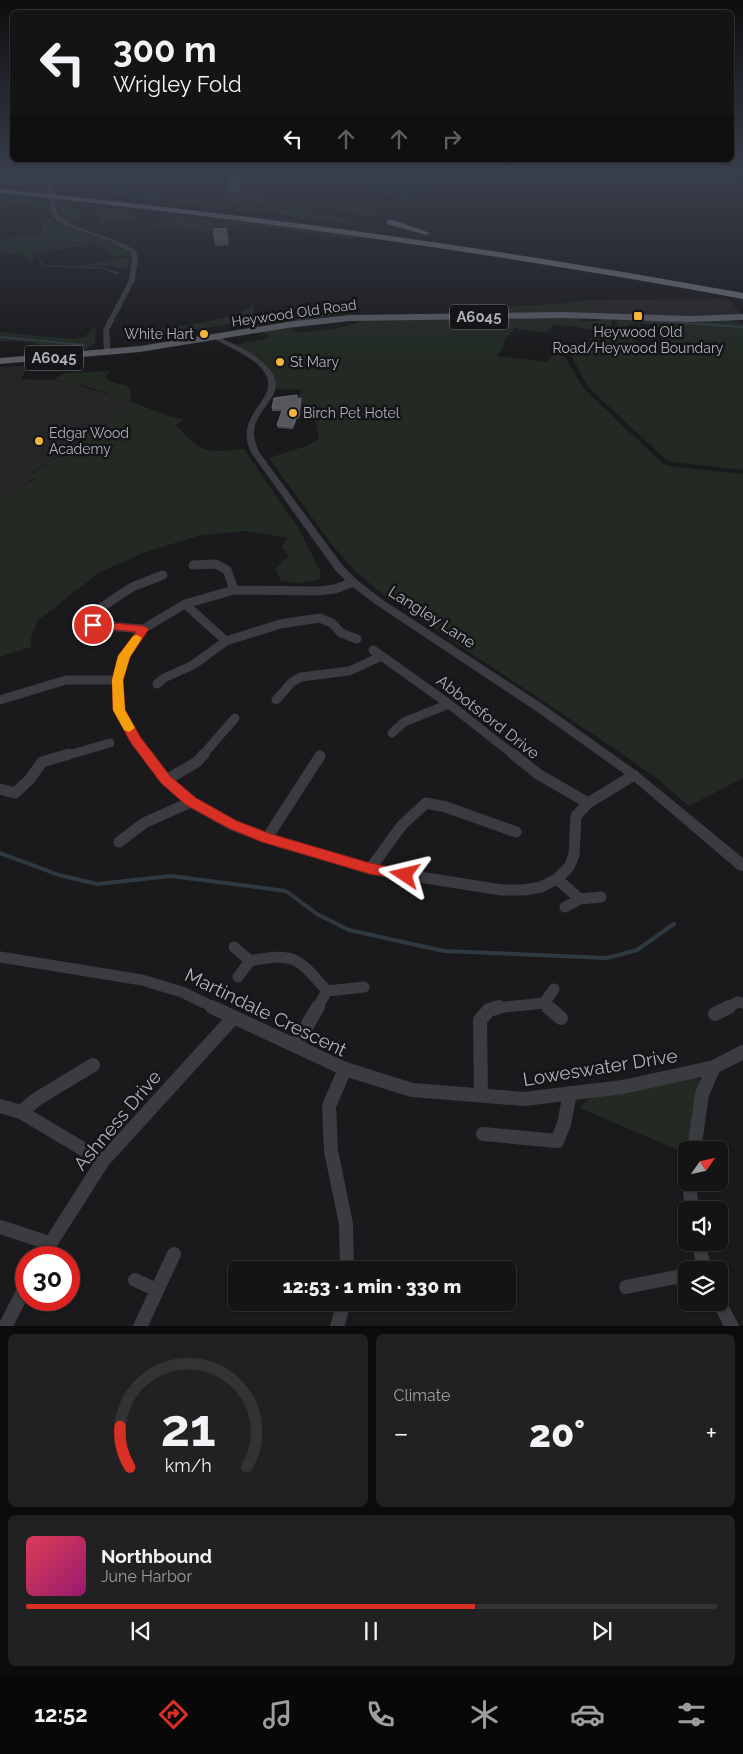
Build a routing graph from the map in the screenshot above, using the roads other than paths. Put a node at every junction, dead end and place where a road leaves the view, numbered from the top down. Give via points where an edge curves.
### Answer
1 (94, 234) edge
2 (368, 234) edge
3 (394, 234) edge
4 (432, 234) edge
5 (364, 240) dead end
6 (569, 259) junction
7 (612, 272) junction
8 (741, 294) edge
9 (743, 317) edge
10 (217, 338) junction
11 (108, 353) junction
12 (0, 360) edge
13 (193, 565) dead end
14 (163, 575) dead end
15 (353, 582) junction
16 (234, 590) junction
17 (185, 604) junction
18 (144, 629) junction
19 (358, 639) dead end
20 (226, 642) junction
21 (373, 650) dead end
22 (382, 656) junction
23 (118, 680) junction
24 (157, 684) dead end
25 (0, 700) edge
26 (276, 700) dead end
27 (449, 704) junction
28 (235, 718) dead end
29 (392, 733) dead end
30 (110, 743) dead end
31 (320, 756) dead end
32 (634, 775) junction
33 (166, 780) junction
34 (0, 788) edge
35 (191, 802) junction
36 (588, 803) junction
37 (516, 832) dead end
38 (267, 838) junction
39 (119, 842) dead end
40 (743, 866) edge
41 (370, 869) junction
42 (556, 879) junction
43 (601, 896) dead end
44 (580, 900) junction
45 (565, 907) dead end
46 (234, 948) dead end
47 (0, 957) edge
48 (250, 962) junction
49 (238, 977) dead end
50 (364, 988) dead end
51 (554, 989) dead end
52 (327, 991) junction
53 (743, 1003) edge
54 (544, 1004) junction
55 (715, 1014) dead end
56 (234, 1017) junction
57 (561, 1018) dead end
58 (295, 1046) junction
59 (743, 1052) edge
60 (92, 1064) dead end
61 (714, 1067) junction
62 (345, 1069) junction
63 (570, 1093) junction
64 (481, 1095) junction
65 (0, 1106) edge
66 (21, 1112) junction
67 (483, 1134) dead end
68 (695, 1141) edge
69 (103, 1162) junction
70 (0, 1227) edge
71 (49, 1243) junction
72 (47, 1246) edge
73 (174, 1254) dead end
74 (347, 1261) edge
75 (678, 1277) edge
76 (135, 1280) dead end
77 (626, 1287) dead end
78 (157, 1290) junction
79 (15, 1307) edge
80 (341, 1311) edge
81 (723, 1311) edge
82 (5, 1326) edge
83 (140, 1326) edge
84 (337, 1326) edge
85 (732, 1326) edge

1 - 11 street via 133,251 135,257 131,280 106,330
2 - 7 highway
3 - 6 highway
4 - 6 highway
5 - 7 highway via 416,244
6 - 8 highway
7 - 8 highway
9 - 10 main road, Heywood Old Road / A6045 via 368,317 287,325
10 - 11 main road, Heywood Old Road / A6045
10 - 15 street, Langley Lane via 258,362 268,372 272,382 269,400 253,419 250,440 255,452 339,568
11 - 12 main road, Heywood Old Road / A6045
13 - 16 street via 216,564 227,570
14 - 18 street via 132,586 93,613 93,625
15 - 16 street via 318,592
15 - 32 street, Langley Lane
16 - 17 street
17 - 18 street
17 - 20 street
18 - 23 street via 124,656
19 - 20 street via 340,633 332,623 320,618 280,624
20 - 24 street
21 - 22 street, Abbotsford Drive
22 - 26 street via 349,672 292,682
22 - 27 street, Abbotsford Drive
23 - 25 street via 66,680
23 - 33 street via 119,710 136,740
27 - 29 street via 404,722
27 - 36 street, Abbotsford Drive via 538,774
28 - 33 street via 197,762
30 - 34 street via 42,762 15,793
31 - 38 street
32 - 36 street
32 - 40 street, Langley Lane
33 - 35 street
35 - 38 street via 232,825
35 - 39 street via 144,823
36 - 42 street via 576,816 574,855
37 - 41 street via 426,803 397,830
38 - 41 street
41 - 42 street via 501,890 541,887
42 - 44 street
43 - 44 street
44 - 45 street
46 - 48 street
47 - 56 street, Martindale Crescent via 142,980 182,992
48 - 49 street
48 - 52 street via 289,957 305,966
50 - 52 street
51 - 54 street
52 - 58 street
53 - 55 street via 738,1002
54 - 57 street
54 - 64 street via 502,1006 489,1010 480,1020
56 - 58 street, Martindale Crescent
56 - 69 street, Ashness Drive
58 - 62 street, Martindale Crescent
59 - 61 street
60 - 66 street
61 - 63 street, Loweswater Drive via 622,1087
61 - 68 street via 702,1094
62 - 64 street, Loweswater Drive via 412,1090
62 - 74 street, Martindale Crescent via 329,1106 331,1151 346,1224
63 - 64 street, Loweswater Drive via 524,1100
63 - 67 street via 564,1124 556,1141
65 - 66 street
66 - 69 street
69 - 71 street, Ashness Drive
70 - 71 street
71 - 72 street, Ashness Drive
73 - 78 street
75 - 77 street
76 - 78 street
78 - 83 street
79 - 82 street
80 - 84 street
81 - 85 street

